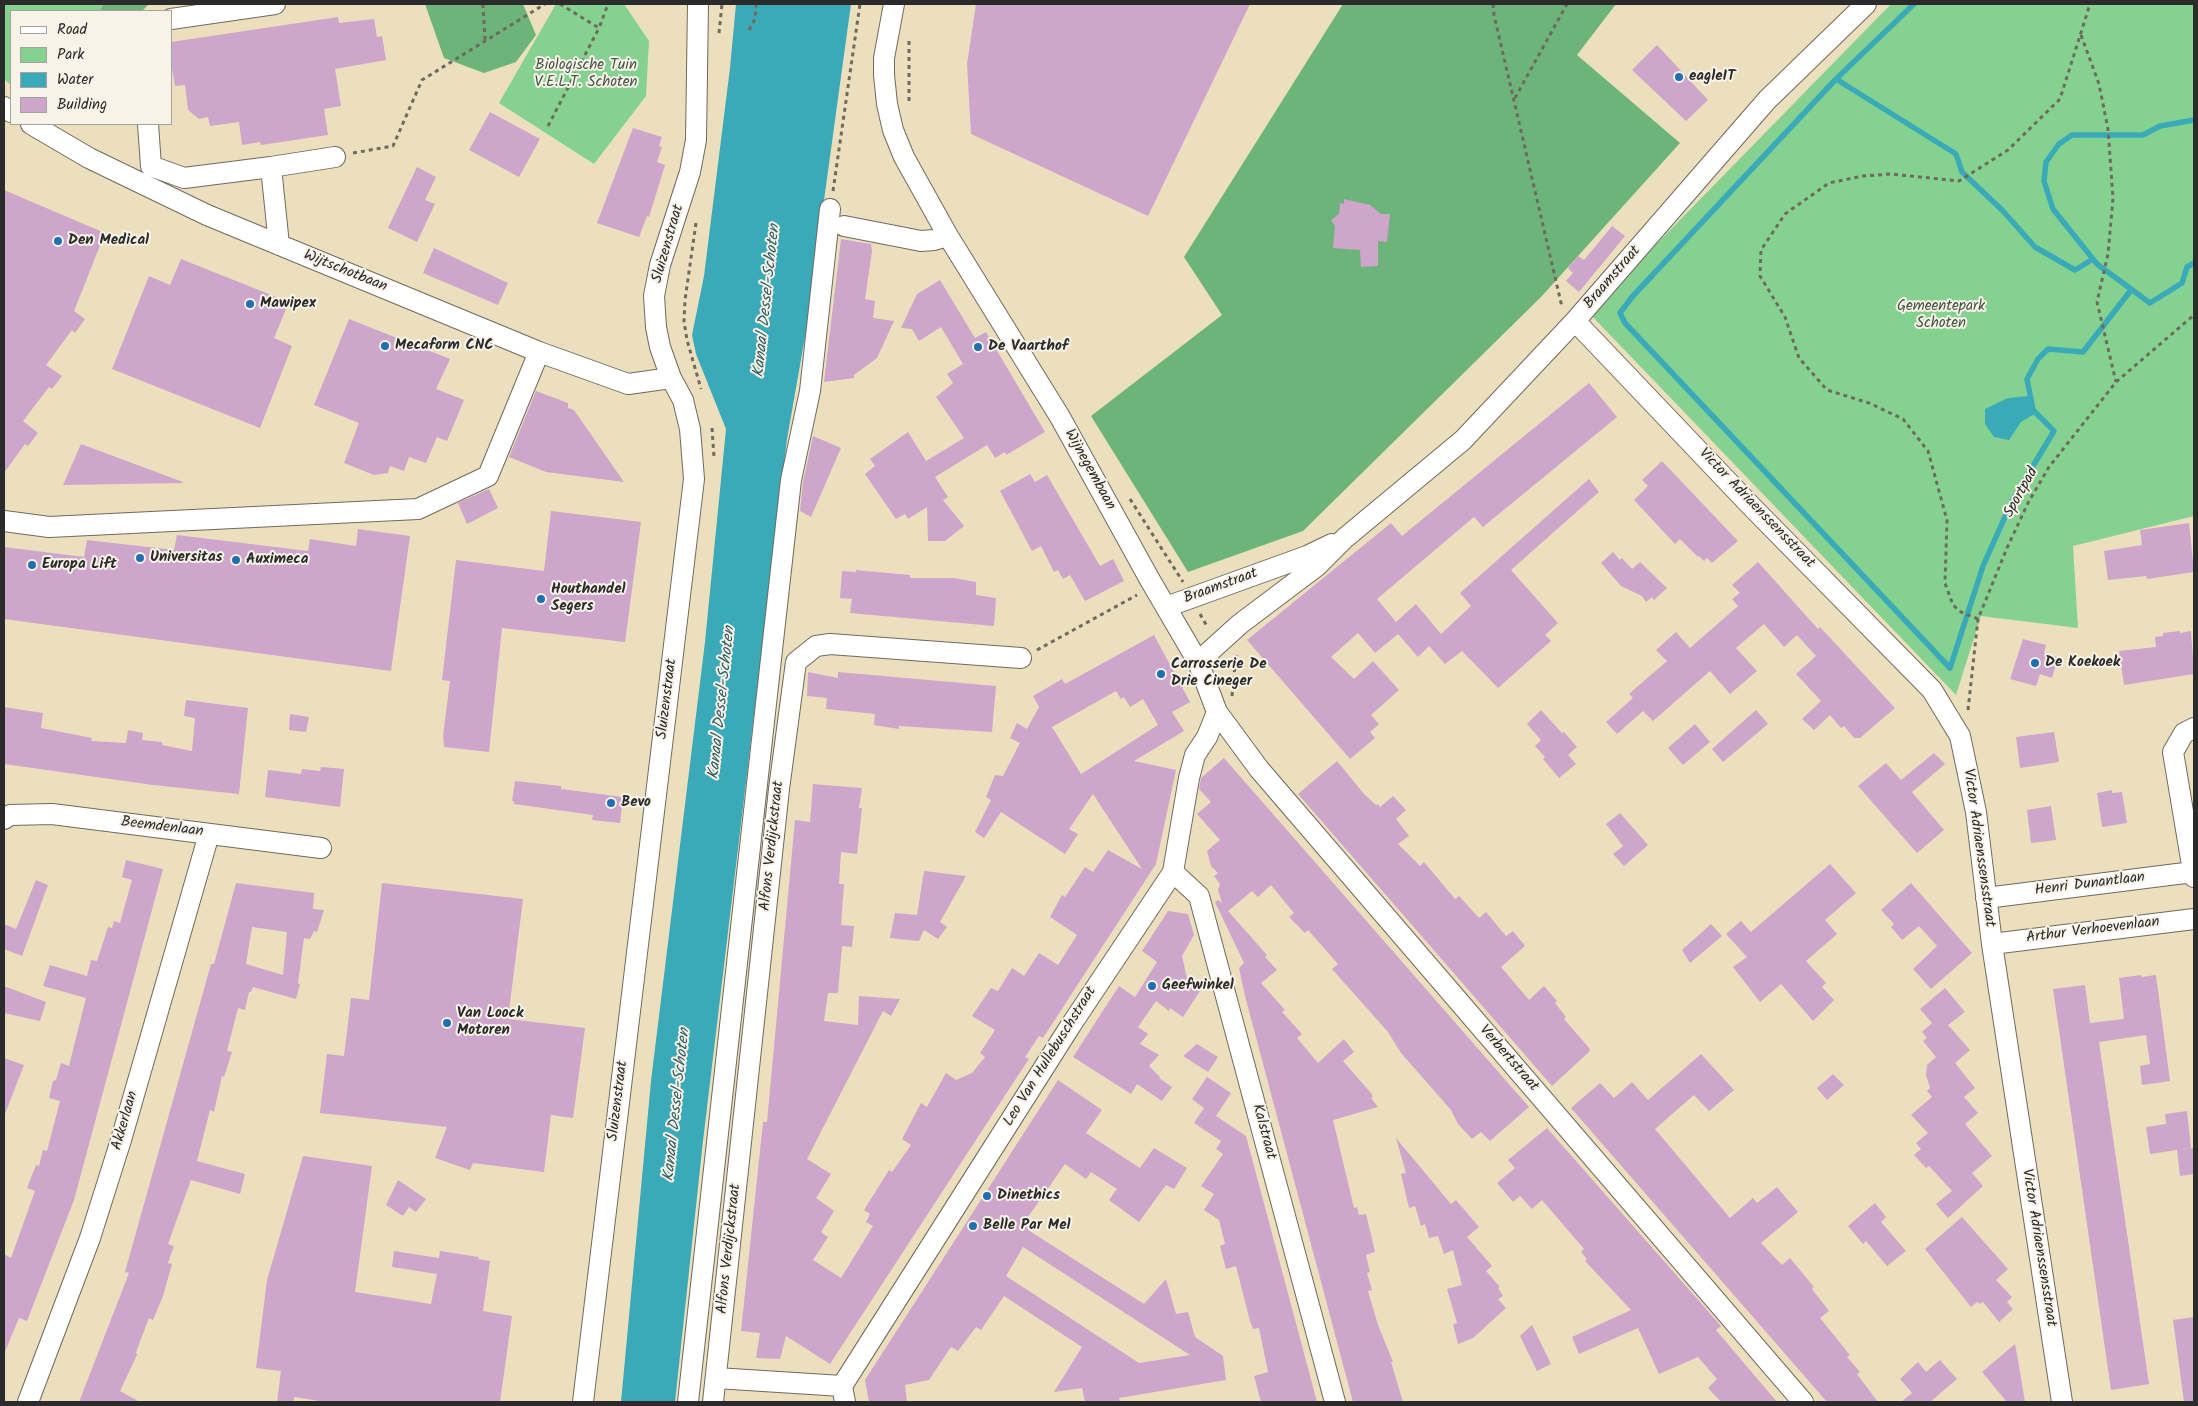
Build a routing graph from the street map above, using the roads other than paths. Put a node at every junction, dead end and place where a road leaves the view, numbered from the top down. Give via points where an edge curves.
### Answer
1 (275, 4) edge
2 (698, 4) edge
3 (894, 4) edge
4 (1866, 4) edge
5 (172, 19) edge
6 (33, 125) edge
7 (148, 125) edge
8 (335, 157) road end
9 (152, 166) junction
10 (270, 167) junction
11 (150, 189) junction
12 (830, 209) road end
13 (844, 226) dead end
14 (948, 236) junction
15 (279, 245) junction
16 (1571, 325) junction
17 (539, 352) junction
18 (670, 378) junction
19 (4, 521) edge
20 (1345, 538) junction
21 (1275, 568) junction
22 (1288, 589) junction
23 (1166, 607) junction
24 (1021, 658) road end
25 (1198, 662) junction
26 (1217, 712) junction
27 (2194, 728) edge
28 (4, 819) edge
29 (209, 834) junction
30 (321, 848) dead end
31 (1173, 872) junction
32 (2194, 874) edge
33 (1986, 898) junction
34 (2194, 919) edge
35 (1992, 944) junction
36 (716, 1378) junction
37 (844, 1394) edge
38 (28, 1402) edge
39 (583, 1402) edge
40 (688, 1402) edge
41 (713, 1402) edge
42 (1335, 1402) edge
43 (1803, 1402) edge
44 (2062, 1402) edge

1 - 5 street
2 - 18 street, Sluizenstraat via 696,140 654,296 657,334
3 - 14 street, Wijnegembaan via 884,58 887,104 893,130 904,157
4 - 16 street, Braamstraat via 1766,100
6 - 11 street, Wijtschotbaan
7 - 9 street
8 - 10 street
9 - 10 street via 184,178
9 - 11 street
10 - 15 street
11 - 15 street, Wijtschotbaan
12 - 40 street via 810,392 791,480
13 - 14 street via 921,240
14 - 23 street, Wijnegembaan via 1060,417
15 - 17 street, Wijtschotbaan
16 - 20 street, Braamstraat via 1463,440
16 - 33 street, Victor Adriaenssensstraat via 1932,690 1960,736 1976,812
17 - 18 street, Wijtschotbaan via 628,384
17 - 19 street via 488,476 418,509 49,527
18 - 39 street, Sluizenstraat via 683,400 690,428 694,479
20 - 21 street, Braamstraat
20 - 22 street, Braamstraat
21 - 22 street, Braamstraat
21 - 23 street, Braamstraat
22 - 25 street, Braamstraat via 1240,624
23 - 25 street, Wijnegembaan
24 - 36 street, Alfons Verdijckstraat via 830,644 816,646 796,662 779,789
25 - 26 street, Wijnegembaan
26 - 31 street, Leo Van Hullebuschstraat via 1208,737 1195,755
26 - 43 street, Verbertstraat via 1259,769
27 - 32 street, Henri Dunantlaan via 2184,733 2173,752
28 - 29 street, Beemdenlaan via 10,815 52,814
29 - 30 street, Beemdenlaan
29 - 38 street, Akkerlaan via 93,1229
31 - 37 street, Leo Van Hullebuschstraat via 1071,1025
31 - 42 street, Kalstraat via 1199,896
32 - 33 street, Henri Dunantlaan
33 - 35 street, Victor Adriaenssensstraat
34 - 35 street, Arthur Verhoevenlaan
35 - 44 street, Victor Adriaenssensstraat
36 - 37 street, Leo Van Hullebuschstraat
36 - 41 street, Alfons Verdijckstraat

